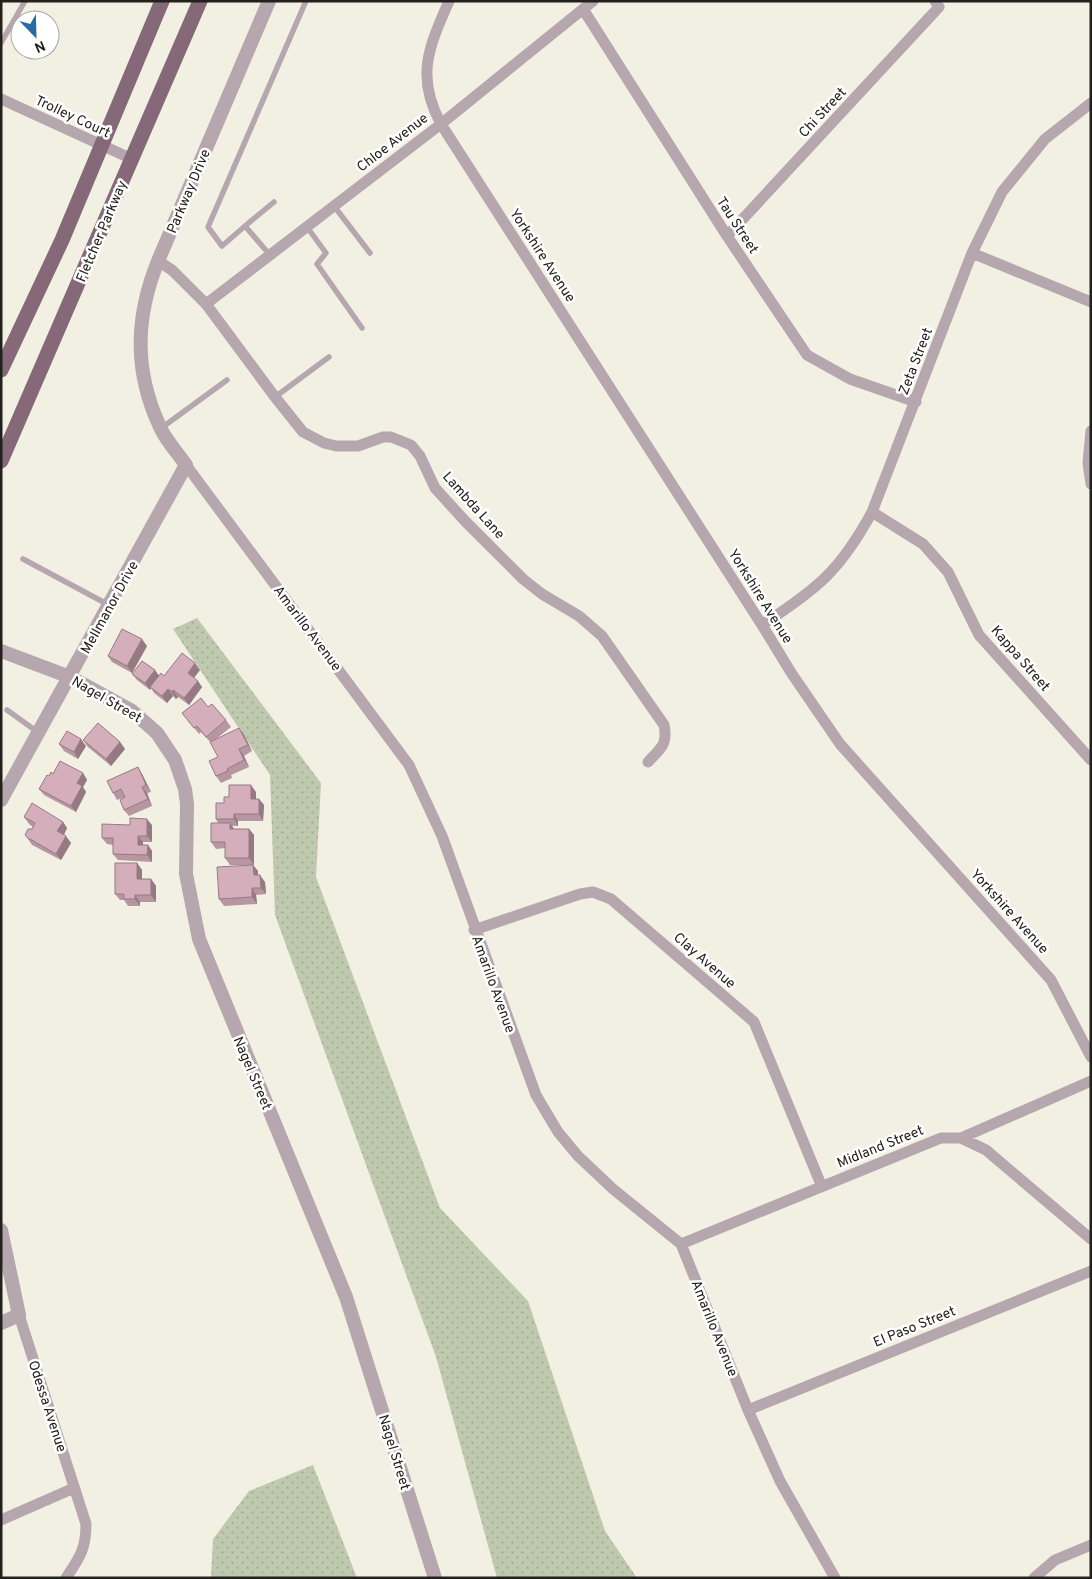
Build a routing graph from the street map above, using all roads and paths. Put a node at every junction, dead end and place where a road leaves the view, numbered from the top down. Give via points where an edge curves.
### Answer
1 (24, 1) edge
2 (162, 1) edge
3 (200, 1) edge
4 (269, 1) edge
5 (306, 1) edge
6 (449, 1) edge
7 (593, 1) edge
8 (937, 4) edge
9 (583, 9) junction
10 (1, 43) edge
11 (1, 99) edge
12 (1091, 103) edge
13 (441, 124) junction
14 (101, 145) junction
15 (132, 159) junction
16 (274, 202) dead end
17 (334, 206) junction
18 (245, 226) junction
19 (307, 227) junction
20 (727, 236) junction
21 (370, 253) dead end
22 (972, 253) junction
23 (270, 255) junction
24 (158, 261) junction
25 (1091, 302) edge
26 (206, 304) junction
27 (362, 328) dead end
28 (329, 357) dead end
29 (1, 370) edge
30 (227, 380) dead end
31 (146, 387) joint
32 (274, 397) junction
33 (916, 402) junction
34 (160, 429) junction
35 (1091, 431) edge
36 (1, 461) edge
37 (186, 465) junction
38 (1091, 484) edge
39 (872, 512) junction
40 (23, 559) dead end
41 (109, 605) junction
42 (762, 625) junction
43 (1, 650) edge
44 (70, 677) junction
45 (7, 710) dead end
46 (39, 733) junction
47 (1091, 760) edge
48 (648, 762) dead end
49 (1, 800) edge
50 (474, 930) junction
51 (1091, 1057) edge
52 (1091, 1081) edge
53 (961, 1138) junction
54 (822, 1187) junction
55 (1, 1230) edge
56 (1091, 1240) edge
57 (681, 1244) junction
58 (1091, 1271) edge
59 (19, 1315) junction
60 (1, 1323) edge
61 (748, 1410) junction
62 (74, 1488) junction
63 (1, 1520) edge
64 (1091, 1545) edge
65 (66, 1578) edge
66 (435, 1578) edge
67 (835, 1578) edge
68 (1034, 1578) edge

1 - 10 lane
2 - 14 main road
3 - 15 main road, Fletcher Parkway
4 - 24 street, Parkway Drive
5 - 18 lane via 208,227 222,246
6 - 13 street, Yorkshire Avenue via 430,46 426,68 432,108
7 - 9 street, Chloe Avenue
8 - 20 street, Chi Street
9 - 13 street, Chloe Avenue
9 - 20 street, Tau Street
11 - 14 street, Trolley Court
12 - 22 street, Zeta Street via 1044,139 1002,192
13 - 17 street, Chloe Avenue
13 - 42 street, Yorkshire Avenue
14 - 15 street, Trolley Court
14 - 29 main road via 62,240
15 - 36 main road, Fletcher Parkway
16 - 18 lane
17 - 19 street, Chloe Avenue
17 - 21 lane
18 - 23 lane
19 - 23 street, Chloe Avenue
19 - 27 lane via 326,253 317,264
20 - 33 street, Tau Street via 807,355 850,379
22 - 25 street
22 - 33 street, Zeta Street
23 - 26 street, Chloe Avenue
24 - 26 street, Lambda Lane via 172,270
24 - 31 street, Parkway Drive via 149,282 141,318 139,355
26 - 32 street, Lambda Lane
28 - 32 lane
30 - 34 lane
31 - 34 street, Amarillo Avenue
32 - 48 street, Lambda Lane via 303,432 324,443 353,446 391,437 411,445 435,488 465,521 523,579 580,616 602,636 664,725 664,745
33 - 39 street, Zeta Street
34 - 37 street, Amarillo Avenue
35 - 38 street via 1088,449
37 - 41 street, Mellmanor Drive
37 - 50 street, Amarillo Avenue via 409,765 442,836
39 - 42 street, Zeta Street via 855,544 834,571 807,596
39 - 47 street, Kappa Street via 924,544 948,572 979,635
40 - 41 lane
41 - 44 street, Mellmanor Drive
42 - 51 street, Yorkshire Avenue via 840,744 1051,980
43 - 44 street, Nagel Street
44 - 46 street, Mellmanor Drive
44 - 66 street, Nagel Street via 145,721 167,746 180,774 187,804 186,874 199,939 346,1297
45 - 46 lane
46 - 49 street, Mellmanor Drive
50 - 54 street, Clay Avenue via 580,894 593,892 611,898 754,1022
50 - 57 street, Amarillo Avenue via 527,1074 546,1114 591,1169
52 - 53 street, Midland Street
53 - 54 street, Midland Street via 941,1138
53 - 56 street via 986,1150
54 - 57 street, Midland Street
55 - 59 street, Odessa Avenue
57 - 61 street, Amarillo Avenue
58 - 61 street, El Paso Street
59 - 60 street
59 - 62 street, Odessa Avenue
61 - 67 street, Amarillo Avenue via 789,1498
62 - 63 street
62 - 65 street, Odessa Avenue via 86,1524 86,1544
64 - 68 street via 1056,1560

